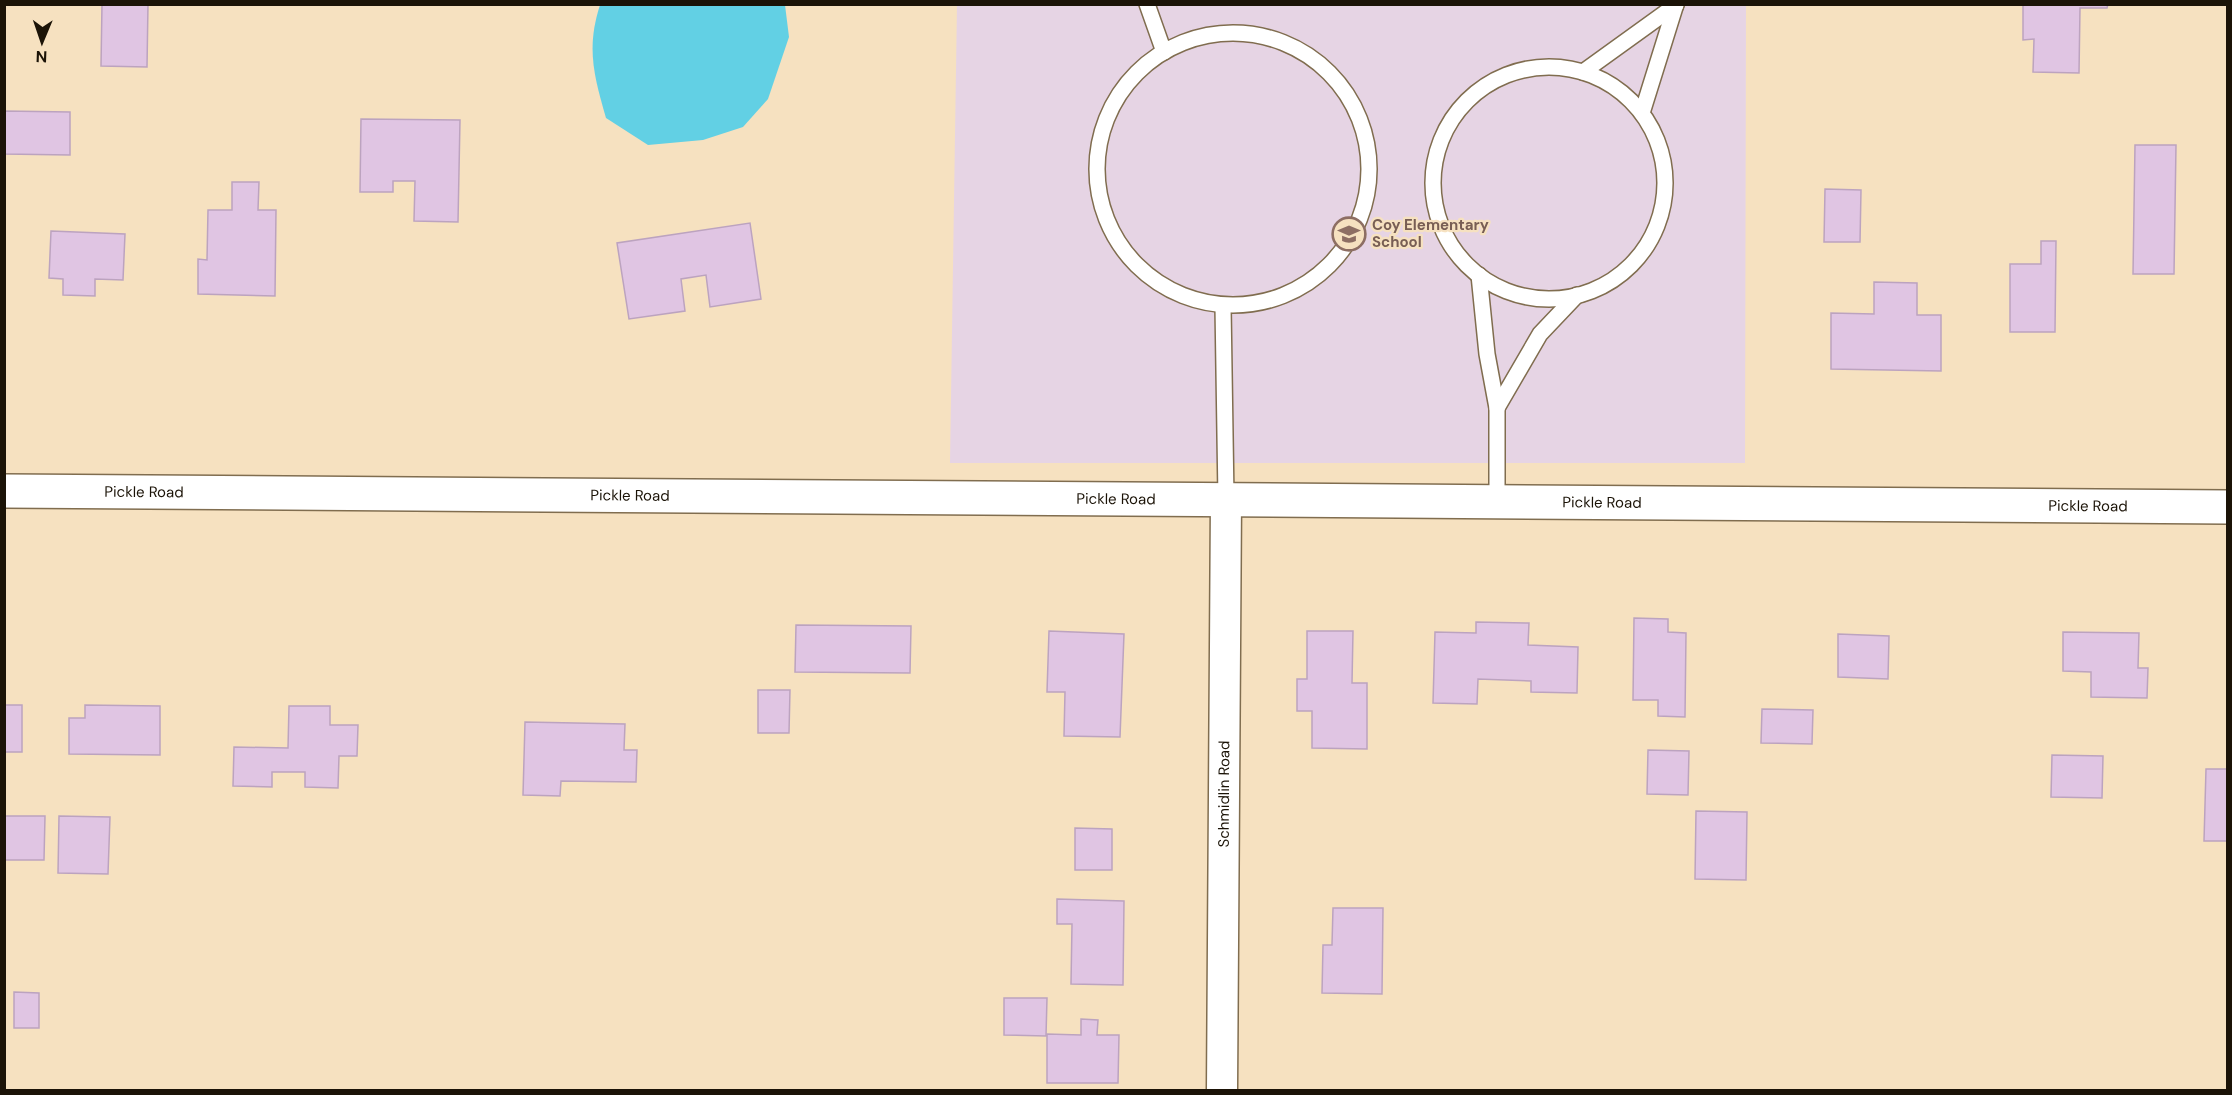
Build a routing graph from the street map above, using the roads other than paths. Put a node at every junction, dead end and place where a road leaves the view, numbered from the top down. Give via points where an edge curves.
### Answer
1 (1147, 4) edge
2 (1676, 5) edge
3 (1164, 52) junction
4 (1583, 72) junction
5 (1642, 113) junction
6 (1479, 275) junction
7 (1577, 295) junction
8 (1223, 306) junction
9 (1497, 408) junction
10 (4, 491) edge
11 (1226, 499) junction
12 (1497, 501) junction
13 (2228, 507) edge
14 (1222, 1090) edge

1 - 3 lane
2 - 4 lane
2 - 5 lane
3 - 8 lane via 1140,68 1112,104 1098,146 1097,191 1112,233 1139,270 1178,295
3 - 8 lane via 1177,43 1221,32 1265,35 1307,52 1340,82 1363,121 1371,165 1365,211 1344,251 1310,283 1268,301
4 - 5 lane via 1616,88
4 - 6 lane via 1546,67 1509,74 1475,94 1449,123 1434,161 1433,200 1446,238
5 - 7 lane via 1660,147 1666,183 1660,220 1643,253 1616,279
6 - 7 lane via 1504,291 1543,299
6 - 9 lane
7 - 9 lane via 1540,334
8 - 11 lane
9 - 12 lane
10 - 11 street, Pickle Road
11 - 12 street, Pickle Road
11 - 14 street, Schmidlin Road
12 - 13 street, Pickle Road

